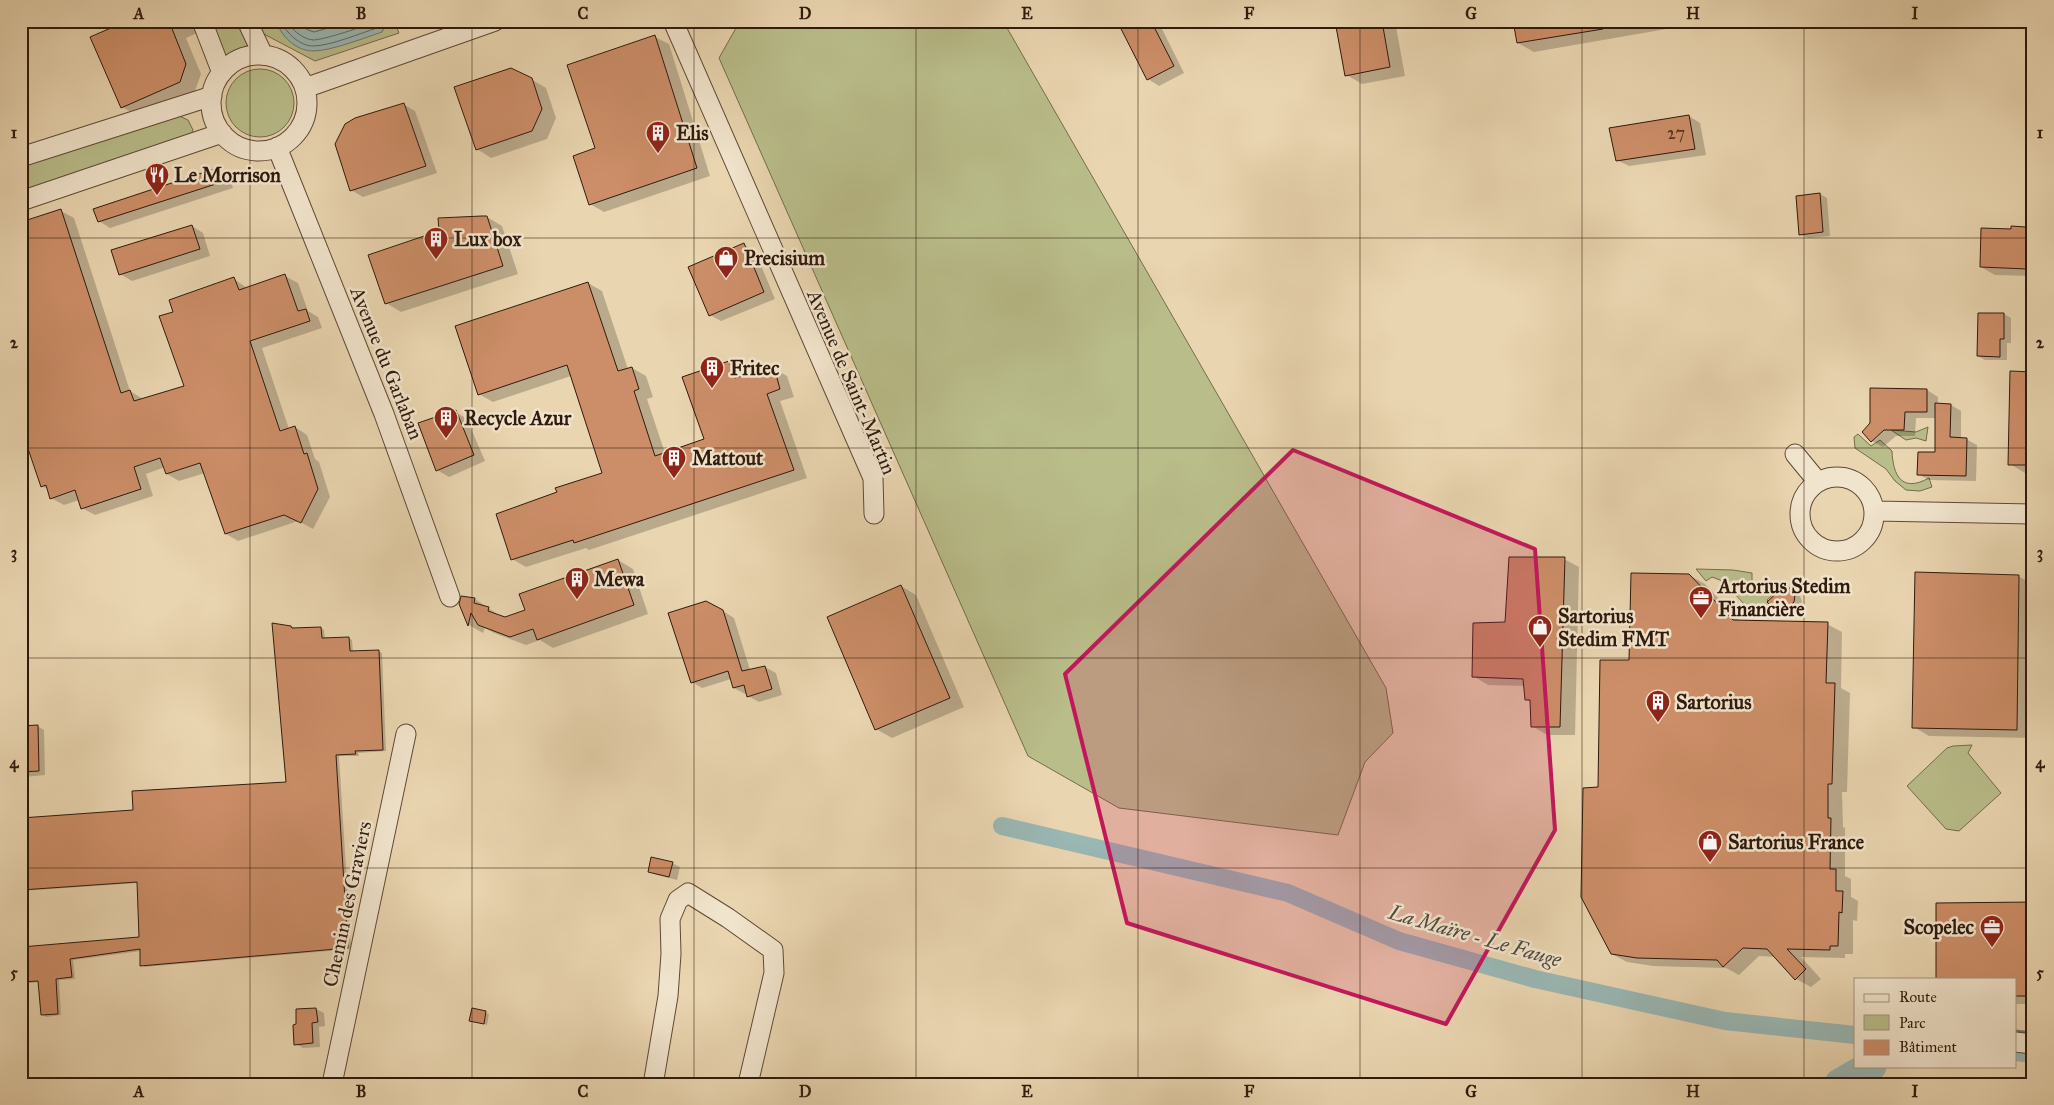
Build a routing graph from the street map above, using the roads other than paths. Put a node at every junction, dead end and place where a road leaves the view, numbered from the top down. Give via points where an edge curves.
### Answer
1 (202, 21) edge
2 (247, 21) edge
3 (495, 21) edge
4 (672, 21) edge
5 (263, 55) junction
6 (222, 72) junction
7 (305, 88) junction
8 (212, 96) junction
9 (222, 133) junction
10 (277, 148) junction
11 (21, 157) edge
12 (21, 201) edge
13 (1795, 454) dead end
14 (1818, 482) junction
15 (1875, 511) junction
16 (874, 514) dead end
17 (2033, 514) edge
18 (450, 597) dead end
19 (406, 734) dead end
20 (2016, 1042) edge
21 (2033, 1044) edge
22 (654, 1079) dead end
23 (332, 1084) edge
24 (748, 1084) edge

1 - 6 street
2 - 5 street
3 - 7 street
4 - 16 street, Avenue de Saint-Martin via 873,478
5 - 6 street via 241,59
5 - 7 street via 289,65
6 - 8 street
7 - 10 street via 307,111 303,123
8 - 9 street via 212,109
8 - 11 street
9 - 10 street via 242,147 253,150
9 - 12 street
10 - 18 street, Avenue du Garlaban via 384,414
13 - 14 street
14 - 15 street via 1836,476 1857,481 1870,494
14 - 15 street via 1808,490 1800,510 1801,524 1819,546 1843,551 1856,546 1865,539 1874,524
15 - 17 street
19 - 23 street, Chemin des Graviers
20 - 21 street
22 - 24 street via 668,996 670,919 678,900 688,893 773,950 774,973

